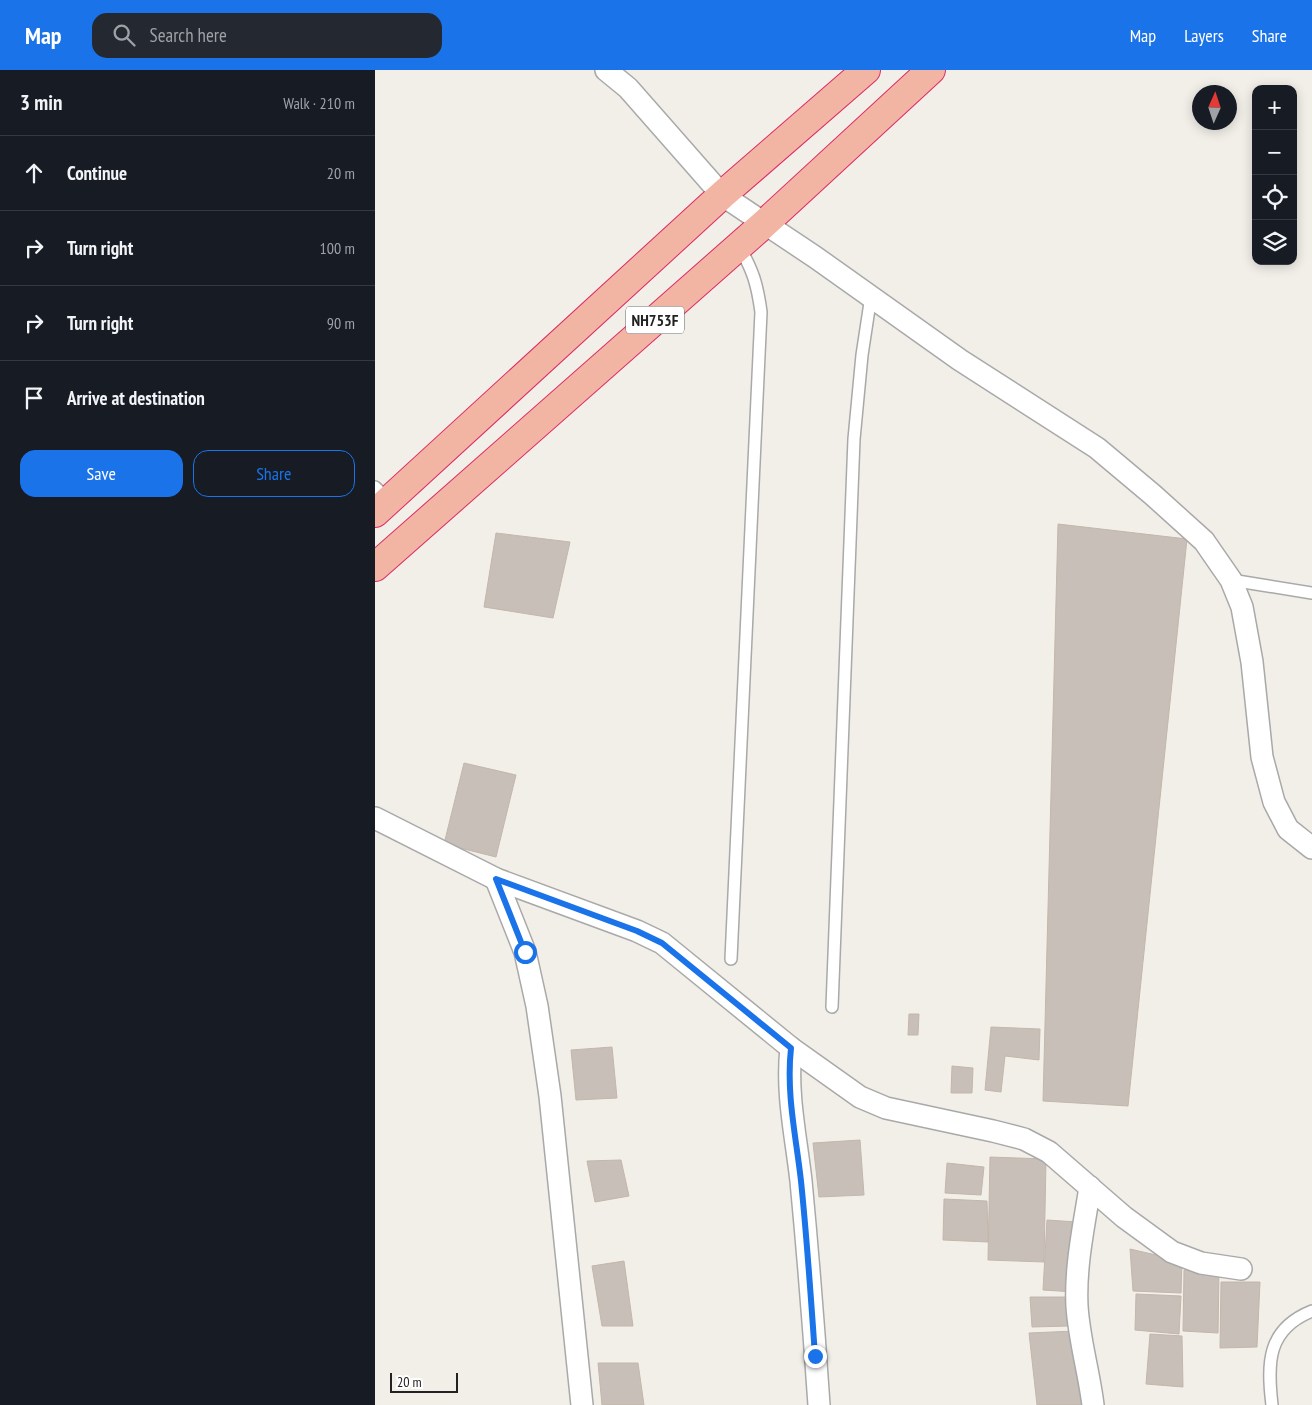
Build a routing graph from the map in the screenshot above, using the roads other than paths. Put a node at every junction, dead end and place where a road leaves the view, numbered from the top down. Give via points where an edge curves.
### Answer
1 (606, 70) edge
2 (865, 70) edge
3 (931, 70) edge
4 (722, 195) junction
5 (764, 224) junction
6 (739, 246) junction
7 (871, 296) junction
8 (380, 500) edge
9 (375, 568) edge
10 (1231, 580) junction
11 (1312, 593) edge
12 (375, 818) edge
13 (1312, 848) edge
14 (496, 879) junction
15 (731, 959) dead end
16 (832, 1007) dead end
17 (791, 1048) junction
18 (1090, 1187) junction
19 (1241, 1270) dead end
20 (1312, 1312) edge
21 (582, 1405) edge
22 (819, 1405) edge
23 (1093, 1405) edge
24 (1272, 1405) edge

1 - 4 street via 628,88
2 - 4 highway, NH753F
3 - 5 highway, NH753F
4 - 5 street
4 - 8 highway, NH753F
5 - 6 highway, NH753F
5 - 7 street
6 - 9 highway, NH753F
6 - 15 lane via 758,287 761,312
7 - 10 street via 961,360 1097,448 1204,541
7 - 16 lane via 854,439
10 - 11 lane
10 - 13 street via 1242,607 1262,757 1274,802 1288,829
12 - 14 street
14 - 17 street via 662,943
14 - 21 street via 525,952 537,1006 550,1096
17 - 18 street via 860,1097 886,1108 1024,1139 1049,1152
17 - 22 street via 791,1107 801,1180
18 - 19 street via 1172,1252 1201,1263
18 - 23 street via 1079,1259 1077,1308
20 - 24 lane via 1280,1332 1270,1358

